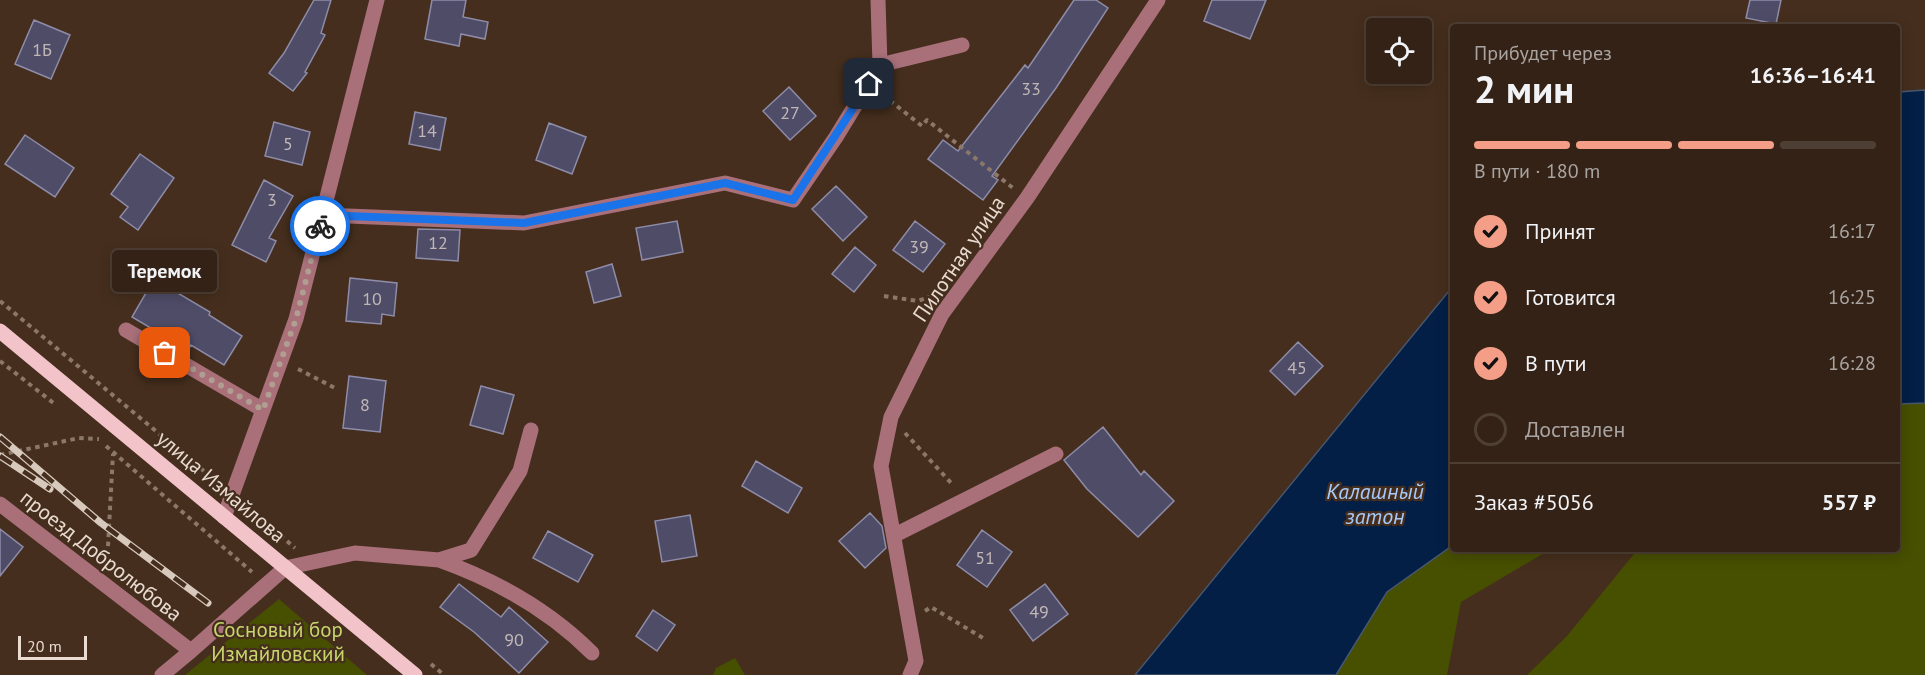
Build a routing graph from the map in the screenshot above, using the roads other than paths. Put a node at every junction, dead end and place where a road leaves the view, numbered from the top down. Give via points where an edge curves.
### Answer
1 (377, 0) edge
2 (878, 0) edge
3 (1158, 0) edge
4 (962, 45) dead end
5 (880, 65) junction
6 (322, 215) junction
7 (126, 330) dead end
8 (0, 331) edge
9 (263, 410) junction
10 (531, 430) dead end
11 (1056, 454) dead end
12 (0, 504) edge
13 (224, 517) junction
14 (895, 535) junction
15 (439, 560) junction
16 (285, 568) junction
17 (191, 651) junction
18 (592, 653) dead end
19 (162, 675) edge
20 (180, 675) edge
21 (415, 675) edge
22 (910, 675) edge

1 - 6 street
2 - 5 street
3 - 14 street, Пилотная улица via 1027,198 942,314 891,417 881,466
4 - 5 street
5 - 6 street via 793,200 725,183 524,223
6 - 9 street via 296,319
7 - 9 street
8 - 13 main road, улица Измайлова
9 - 13 street
10 - 15 street via 520,471 471,550
11 - 14 street
12 - 17 street, проезд Добролюбова
13 - 16 main road, улица Измайлова
14 - 22 street, Пилотная улица via 916,661
15 - 16 street via 354,553
15 - 18 street via 480,575 568,630
16 - 17 street, проезд Добролюбова
16 - 21 main road, улица Измайлова
17 - 19 street
17 - 20 street

